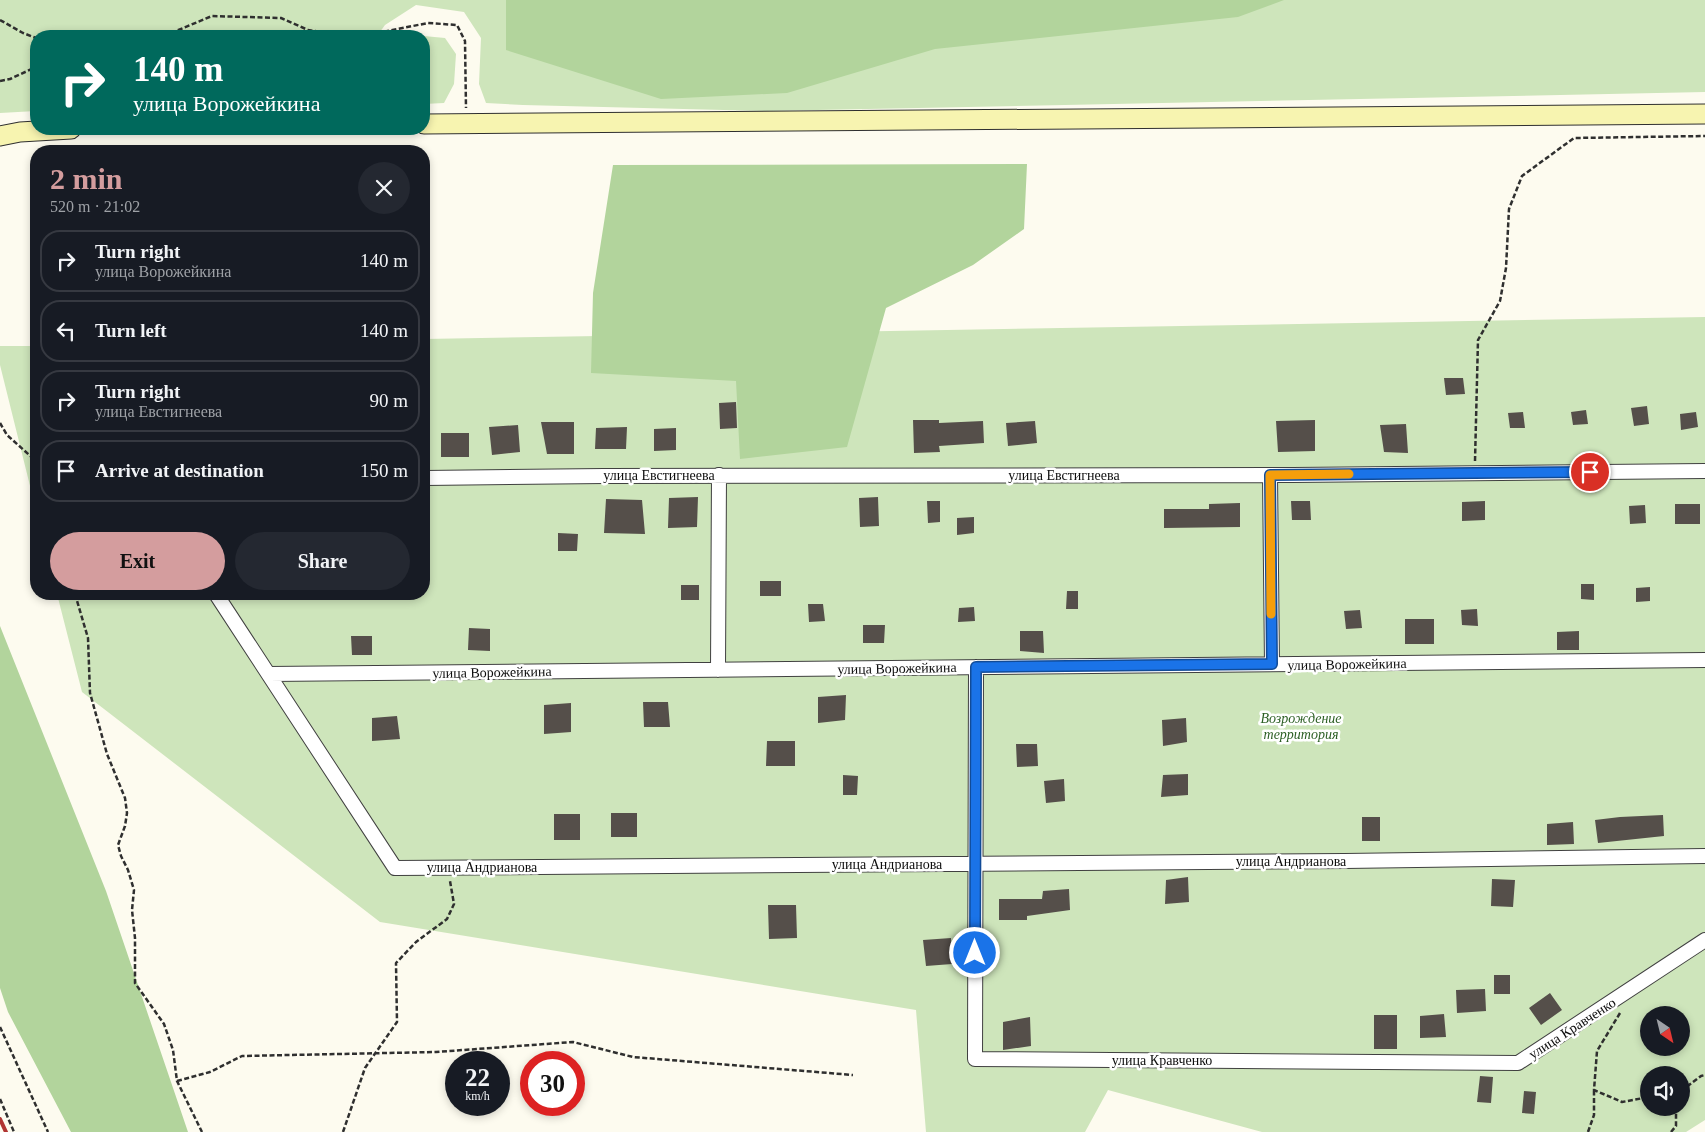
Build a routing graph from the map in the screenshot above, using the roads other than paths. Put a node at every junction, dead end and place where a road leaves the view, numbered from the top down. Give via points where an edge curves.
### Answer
1 (1705, 114) edge
2 (430, 124) edge
3 (30, 131) edge
4 (0, 136) edge
5 (1705, 470) edge
6 (719, 475) junction
7 (1270, 475) junction
8 (430, 478) edge
9 (220, 600) edge
10 (1705, 660) edge
11 (1272, 664) junction
12 (976, 667) junction
13 (718, 670) junction
14 (269, 674) junction
15 (1705, 856) edge
16 (975, 863) junction
17 (1705, 940) edge

1 - 2 main road
3 - 4 main road
5 - 7 street, улица Евстигнеева
6 - 7 street, улица Евстигнеева
6 - 8 street, улица Евстигнеева
6 - 13 street
7 - 11 street
9 - 14 street, улица Андрианова
10 - 11 street, улица Ворожейкина
11 - 12 street, улица Ворожейкина
12 - 13 street, улица Ворожейкина
12 - 16 street, улица Кравченко
13 - 14 street, улица Ворожейкина
14 - 16 street, улица Андрианова via 395,868
15 - 16 street, улица Андрианова
16 - 17 street, улица Кравченко via 975,1059 1518,1063

